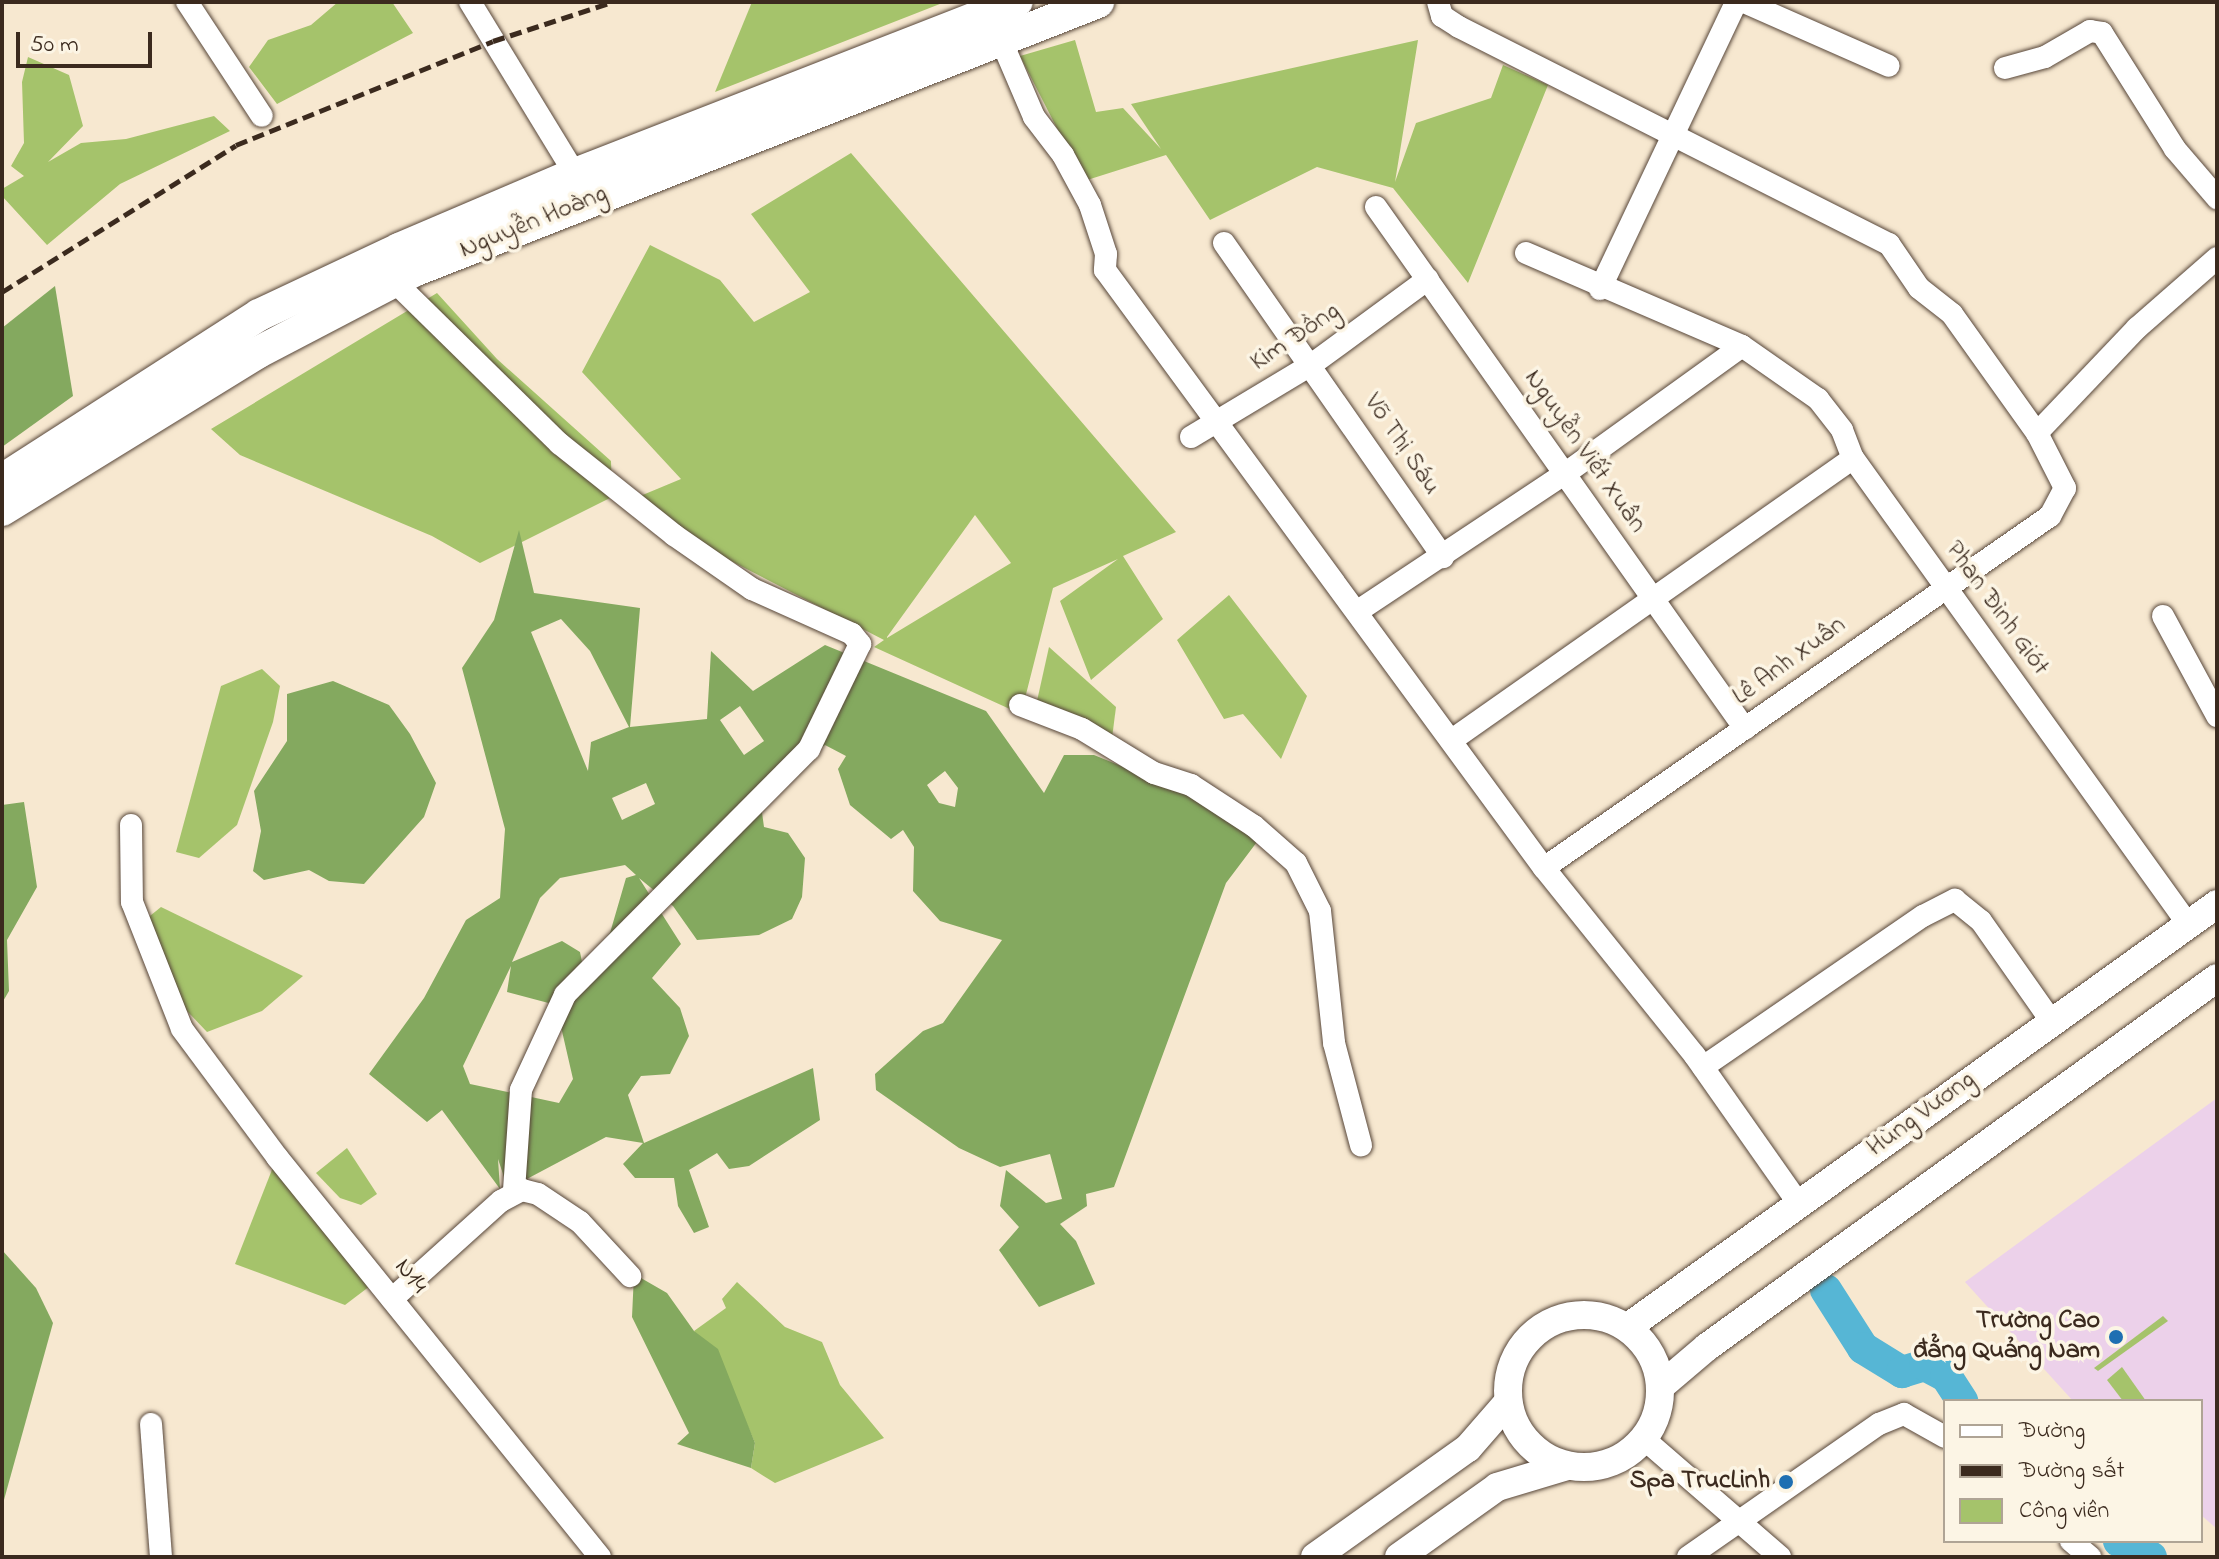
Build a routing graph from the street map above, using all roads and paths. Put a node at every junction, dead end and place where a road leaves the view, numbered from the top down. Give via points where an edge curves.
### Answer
1 (187, 2) edge
2 (470, 2) edge
3 (1017, 2) edge
4 (1098, 2) edge
5 (1438, 2) edge
6 (1736, 2) edge
7 (1744, 2) edge
8 (1001, 40) junction
9 (1889, 66) dead end
10 (2005, 68) dead end
11 (262, 116) dead end
12 (1676, 135) junction
13 (575, 174) junction
14 (2217, 198) edge
15 (1376, 207) dead end
16 (1224, 243) dead end
17 (1526, 253) dead end
18 (2217, 258) edge
19 (1428, 279) junction
20 (397, 284) junction
21 (1600, 289) junction
22 (1742, 346) junction
23 (1311, 365) junction
24 (1218, 421) junction
25 (2037, 433) junction
26 (1191, 437) dead end
27 (1853, 458) junction
28 (1566, 473) junction
29 (2, 480) edge
30 (2, 510) edge
31 (1443, 557) junction
32 (1945, 585) junction
33 (1651, 596) junction
34 (1358, 611) junction
35 (2163, 616) dead end
36 (1020, 705) dead end
37 (2217, 716) edge
38 (1745, 729) junction
39 (1452, 740) junction
40 (131, 825) dead end
41 (1544, 868) junction
42 (2217, 904) edge
43 (2188, 924) junction
44 (2217, 978) edge
45 (2052, 1022) junction
46 (1703, 1067) junction
47 (1361, 1145) dead end
48 (514, 1191) junction
49 (1799, 1204) junction
50 (630, 1276) dead end
51 (392, 1299) junction
52 (1628, 1327) junction
53 (1661, 1386) junction
54 (1508, 1402) junction
55 (151, 1424) dead end
56 (1943, 1436) edge
57 (1644, 1439) junction
58 (1567, 1466) junction
59 (1738, 1520) junction
60 (2073, 1543) edge
61 (161, 1557) edge
62 (600, 1557) edge
63 (1315, 1557) edge
64 (1399, 1557) edge
65 (1688, 1557) edge
66 (1780, 1557) edge
67 (2090, 1557) edge

1 - 11 street
2 - 13 street
3 - 13 highway, Nguyễn Hoàng
4 - 8 highway, Nguyễn Hoàng
5 - 12 street via 1448,21
6 - 12 street
7 - 9 street
8 - 20 highway, Nguyễn Hoàng via 430,264
8 - 24 street via 1034,117 1063,155 1090,205 1106,254 1105,270
10 - 14 street via 2045,57 2090,31 2102,33 2175,149
12 - 21 street
12 - 25 street via 1889,244 1919,288 1952,314
13 - 29 highway, Nguyễn Hoàng via 259,315
15 - 19 street, Nguyễn Viết Xuân
16 - 23 street, Võ Thị Sáu
17 - 21 street, Phan Đình Giót
18 - 25 street via 2137,328
19 - 23 street, Kim Đồng
19 - 28 street, Nguyễn Viết Xuân
20 - 30 highway, Nguyễn Hoàng via 257,353
20 - 48 street via 560,444 674,535 752,589 852,634 860,644 809,749 565,995 521,1090
21 - 22 street, Phan Đình Giót
22 - 27 street, Phan Đình Giót via 1818,399 1842,430
22 - 28 street
23 - 24 street, Kim Đồng
23 - 31 street, Võ Thị Sáu
24 - 26 street, Kim Đồng
24 - 34 street
25 - 32 street, Lê Anh Xuân via 2063,479 2063,497 2050,516
27 - 32 street, Phan Đình Giót
27 - 33 street
28 - 31 street
28 - 33 street, Nguyễn Viết Xuân
31 - 34 street
32 - 38 street, Lê Anh Xuân
32 - 43 street, Phan Đình Giót
33 - 38 street, Nguyễn Viết Xuân
33 - 39 street
34 - 39 street
35 - 37 street
36 - 47 street via 1082,729 1154,773 1191,785 1254,826 1296,863 1320,911 1334,1043
38 - 41 street, Lê Anh Xuân
39 - 41 street
40 - 51 street, N14 via 132,902 182,1029
41 - 46 street
42 - 43 main road, Hùng Vương
43 - 45 main road, Hùng Vương
44 - 53 main road via 1707,1347
45 - 46 street via 1981,921 1955,900 1923,916
45 - 49 main road, Hùng Vương
46 - 49 street
48 - 50 street via 538,1194 580,1222
48 - 51 street
49 - 52 main road, Hùng Vương
51 - 62 street, N14
52 - 53 main road via 1656,1363
52 - 54 main road via 1605,1316 1555,1319 1518,1352 1509,1376
53 - 57 main road via 1658,1414
54 - 58 main road via 1528,1443
54 - 63 main road via 1468,1448
55 - 61 street
56 - 59 street via 1904,1414 1879,1424
57 - 58 main road via 1622,1458 1596,1467
57 - 59 street
58 - 64 main road via 1497,1487
59 - 65 street
59 - 66 street
60 - 67 street

